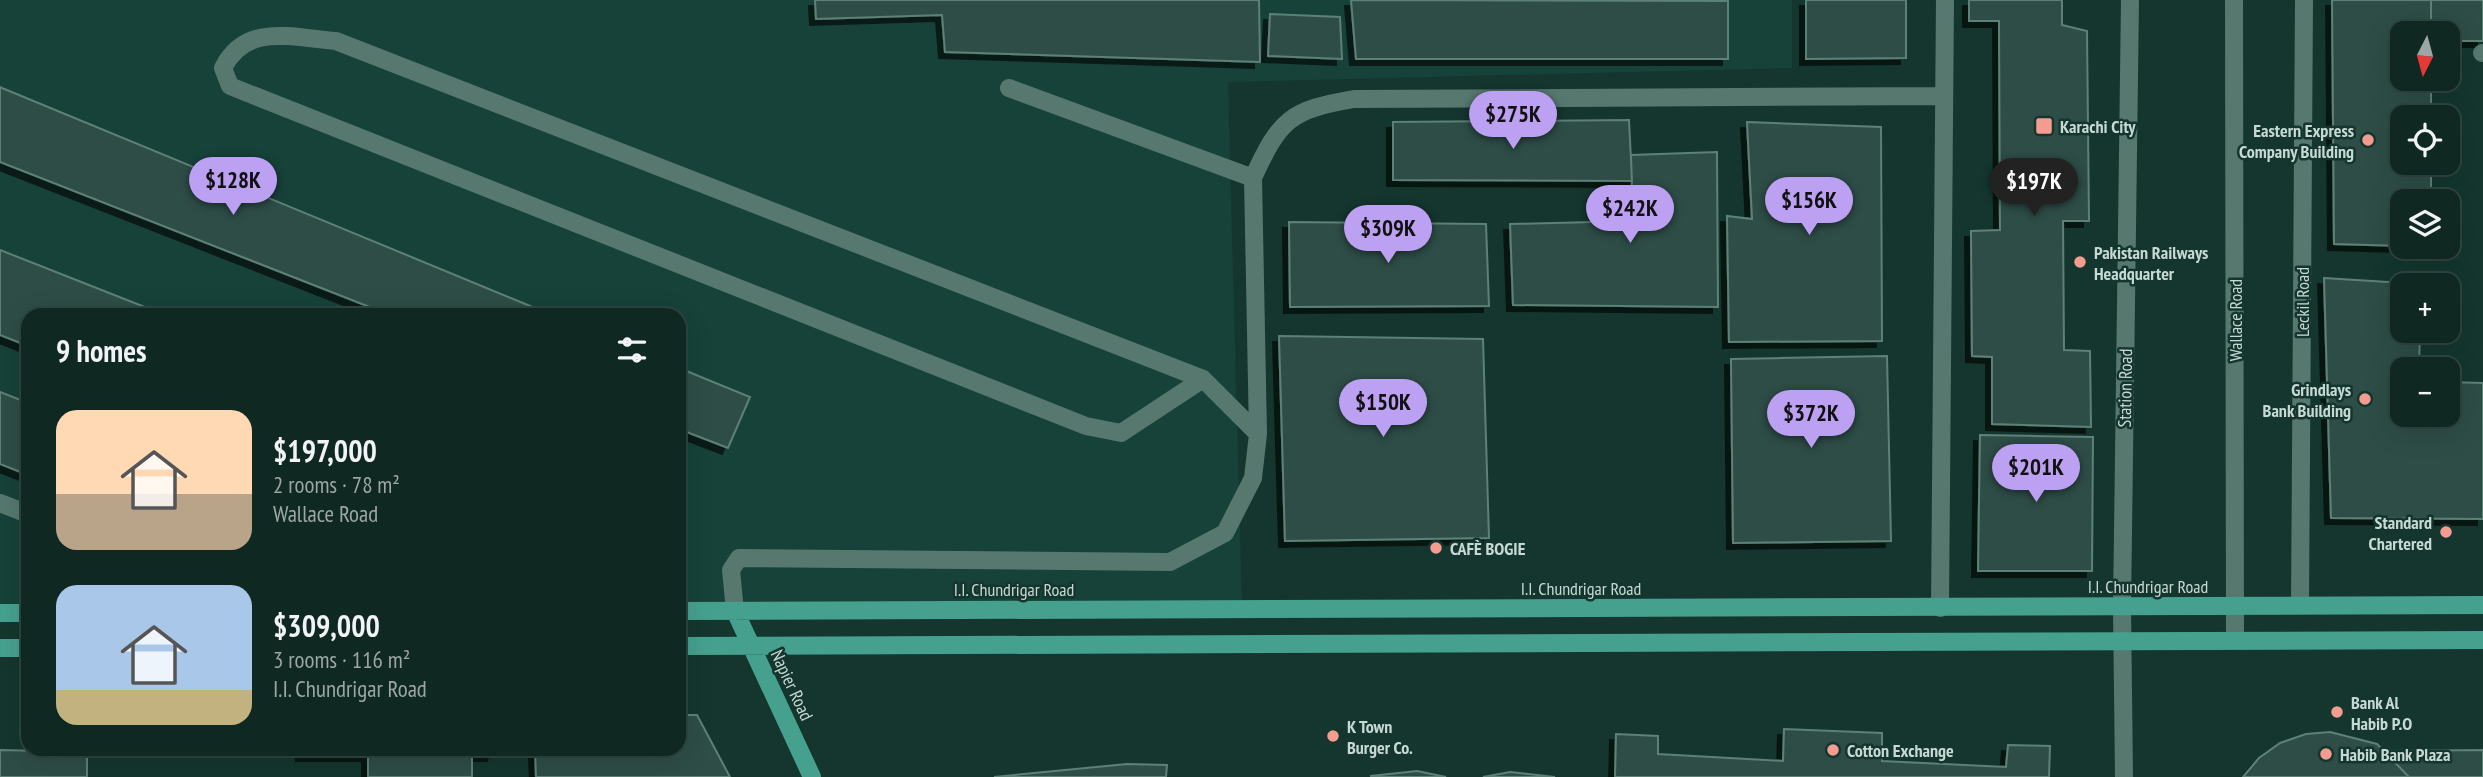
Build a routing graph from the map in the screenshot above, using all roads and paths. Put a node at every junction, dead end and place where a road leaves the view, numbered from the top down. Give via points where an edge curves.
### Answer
1 (1945, 0) edge
2 (2130, 0) edge
3 (2234, 0) edge
4 (2304, 0) edge
5 (1009, 88) dead end
6 (1944, 96) junction
7 (1253, 178) junction
8 (1203, 379) junction
9 (1258, 434) junction
10 (0, 503) edge
11 (21, 511) edge
12 (2300, 605) junction
13 (2483, 605) edge
14 (2235, 606) junction
15 (2122, 607) junction
16 (1940, 608) junction
17 (686, 611) edge
18 (735, 611) junction
19 (0, 613) edge
20 (21, 613) edge
21 (2122, 640) junction
22 (2235, 640) junction
23 (2483, 640) edge
24 (686, 646) edge
25 (750, 646) junction
26 (0, 648) edge
27 (21, 648) edge
28 (812, 777) edge
29 (2124, 777) edge

1 - 6 street
2 - 15 street, Station Road
3 - 14 street, Wallace Road
4 - 12 street, Leckil Road
5 - 7 street
6 - 7 street via 1354,99 1315,106 1287,120 1270,140
6 - 16 street
7 - 9 street
8 - 8 street via 336,41 255,36 231,52 223,68 230,86 1086,426 1121,433
8 - 9 street
9 - 18 street via 1253,478 1225,533 1170,562 739,558 731,570
10 - 11 street
12 - 13 main road, I.I. Chundrigar Road
12 - 14 main road, I.I. Chundrigar Road
14 - 15 main road, I.I. Chundrigar Road
14 - 22 street, Wallace Road
15 - 16 main road, I.I. Chundrigar Road
15 - 21 street, Station Road
16 - 18 main road, I.I. Chundrigar Road
17 - 18 main road, I.I. Chundrigar Road
18 - 25 main road, Napier Road
19 - 20 main road
21 - 22 main road
21 - 25 main road
21 - 29 street, Station Road
22 - 23 main road
24 - 25 main road
25 - 28 main road, Napier Road
26 - 27 main road

